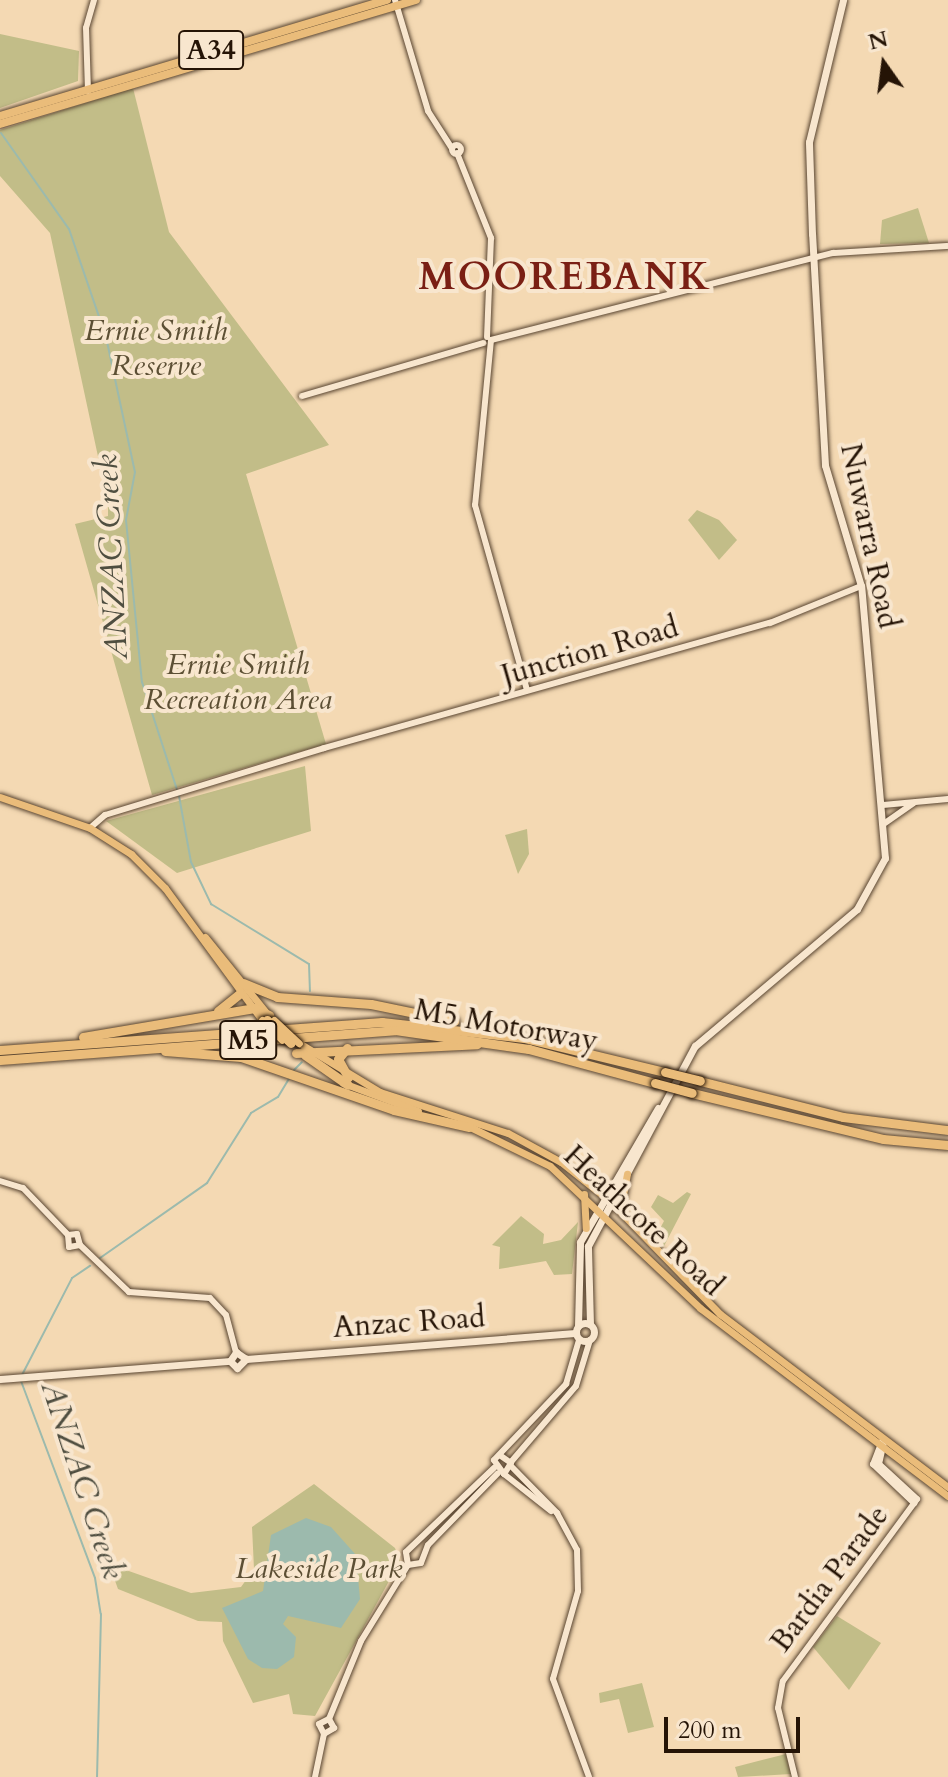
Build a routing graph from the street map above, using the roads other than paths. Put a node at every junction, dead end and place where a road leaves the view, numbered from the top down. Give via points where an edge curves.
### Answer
1 (94, 0) edge
2 (387, 0) edge
3 (416, 0) edge
4 (843, 0) edge
5 (396, 3) edge
6 (88, 90) junction
7 (1, 121) edge
8 (948, 246) edge
9 (814, 258) junction
10 (489, 324) junction
11 (504, 336) junction
12 (487, 342) junction
13 (302, 396) dead end
14 (861, 586) junction
15 (527, 690) junction
16 (0, 797) edge
17 (948, 799) edge
18 (917, 802) junction
19 (883, 805) junction
20 (885, 823) junction
21 (90, 828) junction
22 (241, 988) junction
23 (284, 997) junction
24 (251, 1009) junction
25 (267, 1016) junction
26 (200, 1018) junction
27 (524, 1038) junction
28 (0, 1048) edge
29 (298, 1048) junction
30 (347, 1048) junction
31 (66, 1054) junction
32 (0, 1060) edge
33 (595, 1065) junction
34 (348, 1081) junction
35 (671, 1091) junction
36 (469, 1127) junction
37 (948, 1130) edge
38 (948, 1145) edge
39 (627, 1174) junction
40 (0, 1181) edge
41 (584, 1193) junction
42 (607, 1198) junction
43 (601, 1208) junction
44 (620, 1211) junction
45 (596, 1227) junction
46 (586, 1228) junction
47 (68, 1235) junction
48 (80, 1245) junction
49 (647, 1255) junction
50 (590, 1324) junction
51 (577, 1333) junction
52 (590, 1340) junction
53 (236, 1352) junction
54 (246, 1359) junction
55 (230, 1361) junction
56 (0, 1379) edge
57 (882, 1443) junction
58 (501, 1456) junction
59 (511, 1464) junction
60 (498, 1471) junction
61 (948, 1487) edge
62 (948, 1496) edge
63 (413, 1548) junction
64 (423, 1554) junction
65 (408, 1565) junction
66 (315, 1777) edge
67 (587, 1777) edge
68 (795, 1777) edge

1 - 6 street via 86,28
2 - 6 highway, A34
3 - 5 highway, A34
4 - 9 main road, Nuwarra Road via 809,142
5 - 6 highway, A34
5 - 10 street via 428,111 451,147 459,146 457,153 491,238
6 - 7 highway, A34
8 - 9 street
9 - 11 street
9 - 14 main road, Nuwarra Road via 825,465
10 - 11 street
10 - 12 street
11 - 12 street
12 - 13 street
12 - 15 street via 475,505
14 - 15 street, Junction Road via 770,623
14 - 19 main road, Nuwarra Road
15 - 21 street, Junction Road via 105,815
16 - 21 main road
17 - 18 street
18 - 19 street
18 - 20 street
19 - 20 main road, Nuwarra Road
20 - 35 main road, Nuwarra Road via 885,858 870,894 702,1037
21 - 22 main road via 144,866
22 - 23 highway
22 - 24 main road
22 - 25 main road
22 - 26 highway
23 - 25 highway
23 - 27 highway via 371,1004
24 - 25 highway
24 - 26 highway
25 - 29 highway, bridge
26 - 28 highway
27 - 28 highway, M5 Motorway / M5 via 426,1023 348,1022
27 - 37 highway, M5 Motorway / M5, bridge via 843,1117
29 - 30 highway
29 - 34 highway
30 - 33 highway via 470,1043
30 - 34 highway via 338,1059
31 - 32 highway, M5 Motorway / M5
31 - 33 highway, M5 Motorway / M5 via 395,1030 469,1037
31 - 36 highway via 241,1057
33 - 38 highway, M5 Motorway / M5, bridge via 883,1139
34 - 36 main road, Heathcote Road
34 - 42 main road, Heathcote Road via 527,1141
35 - 39 main road, Nuwarra Road
35 - 42 main road, Nuwarra Road
36 - 41 main road, Heathcote Road via 529,1153
39 - 42 main road, Nuwarra Road
39 - 44 main road
40 - 47 street via 23,1188
41 - 43 main road, Heathcote Road
41 - 46 main road
42 - 43 main road, Nuwarra Road
42 - 44 main road, Heathcote Road
43 - 45 main road
43 - 46 main road
43 - 49 main road, Heathcote Road
44 - 57 main road, Heathcote Road via 720,1314
45 - 49 main road via 611,1227
45 - 50 main road via 585,1257
46 - 51 main road via 576,1263
47 - 48 street via 77,1234
47 - 48 street via 69,1247
48 - 53 street via 129,1292 210,1298 226,1315
49 - 57 main road, Heathcote Road via 700,1308
50 - 51 main road
50 - 52 main road
51 - 52 main road
51 - 54 main road, Anzac Road
51 - 58 street via 572,1376
52 - 59 street via 576,1386
53 - 54 main road
53 - 55 main road
54 - 55 main road, Anzac Road via 237,1368
55 - 56 main road
57 - 61 main road, Heathcote Road
57 - 62 main road, Heathcote Road
57 - 68 street, Bardia Parade via 874,1466 914,1503 783,1681 779,1712
58 - 59 street
58 - 60 street
59 - 60 street
59 - 67 street via 561,1518 578,1555 578,1591 553,1679
60 - 63 street
60 - 64 street
60 - 67 street via 554,1514 574,1552 575,1590 550,1684
63 - 64 street
63 - 65 street via 405,1555
64 - 65 street via 419,1565
65 - 66 street via 361,1641 329,1719 319,1724 324,1734

